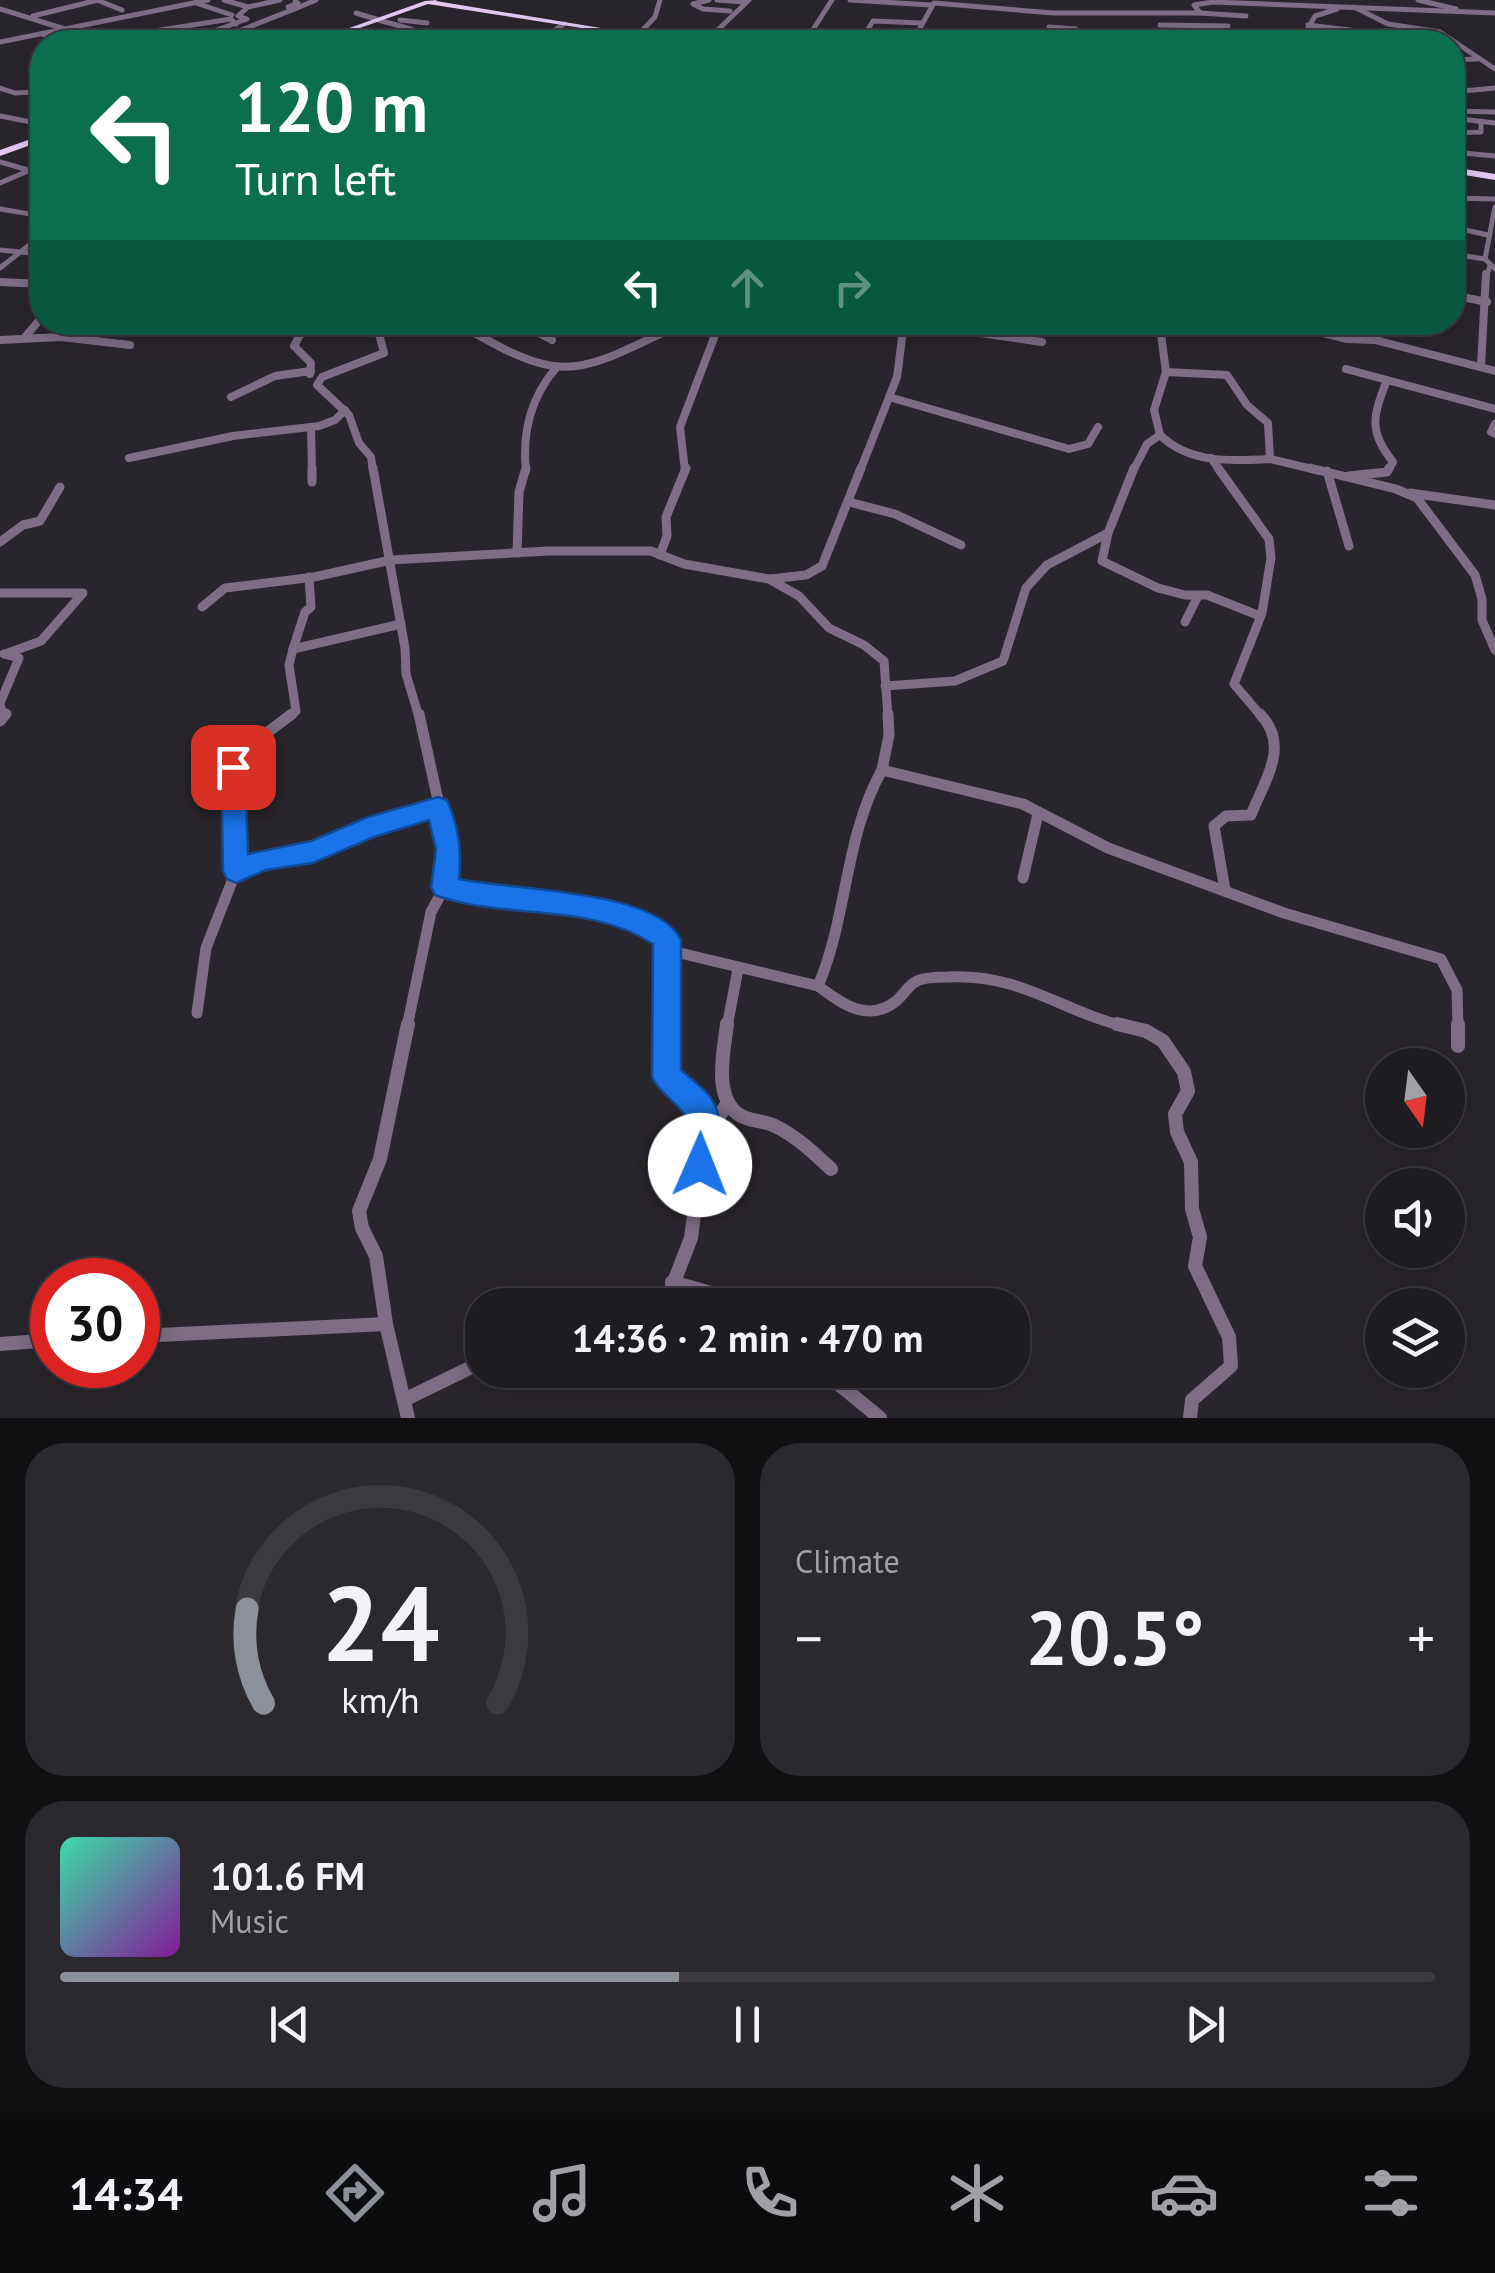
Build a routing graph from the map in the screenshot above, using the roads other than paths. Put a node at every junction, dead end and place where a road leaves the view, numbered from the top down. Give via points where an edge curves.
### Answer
1 (61, 0) edge
2 (97, 0) edge
3 (156, 0) edge
4 (208, 0) edge
5 (224, 0) edge
6 (281, 0) edge
7 (316, 0) edge
8 (411, 0) edge
9 (660, 0) edge
10 (709, 0) edge
11 (717, 0) edge
12 (822, 0) edge
13 (850, 0) edge
14 (990, 0) edge
15 (1417, 0) edge
16 (428, 1) edge
17 (747, 1) edge
18 (832, 1) edge
19 (1241, 1) edge
20 (882, 2) edge
21 (1129, 2) dead end
22 (1285, 2) edge
23 (195, 3) junction
24 (931, 4) junction
25 (78, 5) junction
26 (1344, 7) junction
27 (1354, 7) junction
28 (297, 8) junction
29 (989, 8) junction
30 (247, 9) junction
31 (122, 10) dead end
32 (160, 10) junction
33 (1149, 10) junction
34 (1410, 10) junction
35 (732, 11) junction
36 (1133, 12) junction
37 (1466, 12) junction
38 (1495, 12) edge
39 (0, 13) edge
40 (1167, 13) junction
41 (1200, 13) junction
42 (356, 14) dead end
43 (238, 16) junction
44 (281, 16) junction
45 (390, 16) junction
46 (1158, 16) junction
47 (1246, 16) dead end
48 (32, 17) junction
49 (377, 19) junction
50 (872, 20) junction
51 (921, 22) junction
52 (427, 23) dead end
53 (236, 24) junction
54 (564, 24) junction
55 (1160, 25) junction
56 (1308, 25) junction
57 (1049, 26) dead end
58 (1228, 26) dead end
59 (62, 27) junction
60 (53, 30) edge
61 (163, 30) edge
62 (218, 30) edge
63 (245, 30) edge
64 (345, 30) edge
65 (412, 30) edge
66 (555, 30) edge
67 (600, 30) edge
68 (642, 30) edge
69 (718, 30) edge
70 (812, 30) edge
71 (867, 30) edge
72 (918, 30) edge
73 (1076, 30) edge
74 (1162, 30) edge
75 (1306, 30) edge
76 (1350, 30) edge
77 (1427, 30) edge
78 (0, 34) edge
79 (30, 36) edge
80 (15, 39) junction
81 (0, 42) edge
82 (1465, 45) edge
83 (1478, 59) junction
84 (1465, 60) edge
85 (1495, 69) edge
86 (1465, 86) edge
87 (0, 88) edge
88 (1470, 88) junction
89 (1495, 88) edge
90 (1465, 89) edge
91 (30, 92) edge
92 (1495, 112) edge
93 (1465, 114) edge
94 (0, 116) edge
95 (1465, 118) edge
96 (30, 122) edge
97 (1481, 122) junction
98 (1495, 123) edge
99 (1465, 132) edge
100 (30, 142) edge
101 (0, 152) edge
102 (1465, 153) edge
103 (1495, 156) edge
104 (0, 162) edge
105 (29, 171) joint
106 (1465, 173) edge
107 (1494, 179) edge
108 (0, 182) edge
109 (1465, 198) edge
110 (1495, 198) edge
111 (1495, 207) edge
112 (0, 208) edge
113 (30, 214) edge
114 (1494, 218) edge
115 (1465, 231) edge
116 (1488, 235) junction
117 (30, 243) edge
118 (0, 250) edge
119 (16, 252) junction
120 (30, 253) edge
121 (1465, 257) edge
122 (1490, 262) edge
123 (0, 268) edge
124 (0, 282) edge
125 (30, 283) edge
126 (1465, 298) edge
127 (1486, 302) junction
128 (30, 331) edge
129 (300, 335) edge
130 (379, 335) edge
131 (480, 335) edge
132 (543, 335) edge
133 (658, 335) edge
134 (715, 335) edge
135 (905, 335) edge
136 (991, 335) edge
137 (1161, 335) edge
138 (1334, 335) edge
139 (1378, 335) edge
140 (24, 338) junction
141 (0, 340) edge
142 (552, 340) dead end
143 (1374, 340) junction
144 (1042, 342) dead end
145 (130, 345) dead end
146 (1481, 366) junction
147 (556, 368) junction
148 (1346, 369) dead end
149 (1495, 371) edge
150 (1166, 372) junction
151 (316, 374) junction
152 (1387, 380) junction
153 (231, 397) dead end
154 (888, 397) junction
155 (1495, 409) edge
156 (345, 410) junction
157 (1495, 424) edge
158 (311, 427) junction
159 (1098, 427) dead end
160 (1495, 434) edge
161 (1160, 435) junction
162 (129, 458) dead end
163 (1211, 458) junction
164 (1270, 460) junction
165 (1327, 471) junction
166 (1348, 476) junction
167 (312, 482) dead end
168 (60, 488) dead end
169 (1409, 493) junction
170 (849, 502) junction
171 (1495, 505) edge
172 (1108, 533) junction
173 (0, 542) edge
174 (962, 544) dead end
175 (1349, 546) dead end
176 (517, 553) junction
177 (660, 555) junction
178 (391, 560) junction
179 (308, 577) junction
180 (769, 579) junction
181 (0, 594) edge
182 (1198, 596) junction
183 (202, 607) dead end
184 (1260, 616) junction
185 (1482, 620) junction
186 (1185, 622) dead end
187 (401, 624) junction
188 (1495, 627) edge
189 (293, 649) junction
190 (1495, 650) edge
191 (3, 654) edge
192 (885, 686) junction
193 (0, 704) edge
194 (0, 721) edge
195 (882, 770) junction
196 (438, 807) junction
197 (1038, 814) junction
198 (236, 871) junction
199 (1023, 878) dead end
200 (444, 887) junction
201 (1226, 890) junction
202 (668, 940) junction
203 (738, 969) junction
204 (818, 986) junction
205 (197, 1012) dead end
206 (1458, 1046) dead end
207 (728, 1103) junction
208 (704, 1138) junction
209 (831, 1170) dead end
210 (672, 1282) junction
211 (670, 1288) edge
212 (693, 1288) edge
213 (386, 1324) junction
214 (160, 1335) edge
215 (30, 1342) edge
216 (0, 1344) edge
217 (465, 1367) edge
218 (843, 1388) edge
219 (404, 1400) junction
220 (408, 1418) edge
221 (880, 1418) edge
222 (1190, 1418) edge

1 - 25 street
2 - 25 street
2 - 31 street
3 - 32 street
4 - 23 street
5 - 30 street
6 - 28 street
6 - 30 street
7 - 28 street
8 - 16 highway
9 - 68 street
10 - 35 street via 694,4
11 - 17 street
12 - 18 street
13 - 20 street
14 - 29 street
15 - 34 street via 1407,5
15 - 37 street
16 - 45 highway
16 - 49 highway
16 - 54 highway
17 - 35 street
18 - 70 street
19 - 22 street
19 - 41 street via 1194,5
20 - 24 street
20 - 50 street
21 - 36 street
22 - 26 street
23 - 32 street
23 - 43 street
24 - 29 street
24 - 51 street
25 - 48 street
26 - 27 street
26 - 56 street
27 - 34 street
27 - 77 street via 1388,24
28 - 44 street
29 - 36 street
30 - 43 street
30 - 44 street
32 - 59 street
33 - 36 street
33 - 40 street
33 - 46 street
34 - 37 street
35 - 69 street
37 - 38 street
39 - 48 street
40 - 41 street
40 - 46 street
41 - 47 street
42 - 49 street
43 - 53 street via 247,19
44 - 63 street
45 - 49 highway
45 - 52 street
46 - 55 street
48 - 59 street
49 - 64 highway
49 - 65 street
50 - 51 street
50 - 71 street
51 - 72 street
53 - 61 street via 211,19
53 - 62 street
54 - 66 street
54 - 67 highway
55 - 58 street
55 - 74 street
56 - 75 street
56 - 76 street
57 - 73 street
59 - 60 street
78 - 80 street
79 - 80 street
80 - 81 street
82 - 83 street
83 - 84 street
83 - 85 street
86 - 88 street
87 - 91 street
88 - 89 street
88 - 90 street
92 - 93 street
94 - 96 street
95 - 97 street
97 - 98 street
97 - 99 street via 1481,132
100 - 101 highway
102 - 103 street
104 - 105 street
105 - 108 street
106 - 107 highway
109 - 110 street
111 - 114 street
112 - 113 street
114 - 116 street
115 - 116 street
116 - 122 street
117 - 119 street
118 - 119 street
119 - 120 street
119 - 123 street
121 - 122 street
122 - 127 street
124 - 125 street
126 - 127 street
127 - 146 street
128 - 140 street
129 - 151 street via 294,346
130 - 151 street via 384,354
131 - 147 street via 531,363
132 - 142 street
133 - 147 street via 591,366
134 - 177 street via 680,427 686,467
135 - 154 street
136 - 144 street
137 - 150 street
138 - 143 street
139 - 143 street
140 - 141 street
140 - 145 street
143 - 146 street
146 - 149 street
147 - 176 street via 538,390 523,445
148 - 152 street
150 - 161 street via 1154,410
150 - 164 street via 1227,375 1268,423
151 - 153 street via 275,376
151 - 156 street via 318,390
152 - 155 street
152 - 166 street via 1375,410 1376,441 1393,462 1387,472
154 - 159 street via 1069,449 1090,444
154 - 170 street
156 - 158 street
156 - 178 street via 372,457
157 - 160 street
158 - 162 street
158 - 167 street
161 - 163 street via 1168,445
161 - 172 street via 1146,444
163 - 164 street
163 - 184 street via 1269,539 1272,580
164 - 165 street
165 - 166 street
165 - 175 street
166 - 169 street
168 - 173 street via 40,521
169 - 171 street
169 - 185 street via 1475,576
170 - 174 street
170 - 180 street via 816,572
172 - 182 street via 1102,562 1158,588
172 - 192 street via 1034,575 1003,661 955,682
176 - 177 street
176 - 178 street
177 - 180 street
178 - 179 street
178 - 187 street
179 - 183 street via 225,588
179 - 189 street via 311,607
180 - 192 street via 884,661
181 - 191 street via 83,593 42,641
182 - 184 street
182 - 186 street
184 - 201 street via 1234,684 1268,723 1276,756 1251,815 1226,816 1214,826
185 - 188 street
185 - 190 street
187 - 189 street
187 - 196 street via 406,674
189 - 198 street via 296,711 237,755 233,767
191 - 193 street via 19,658
192 - 195 street via 889,735
193 - 194 street via 6,714
195 - 197 street
195 - 204 street via 864,796 854,829 839,933
196 - 198 street via 313,852 263,859
196 - 200 street via 449,850
197 - 199 street
197 - 201 street via 1108,848
198 - 205 street via 206,948
200 - 202 street via 494,898 567,901 646,924
200 - 213 street via 423,944 380,1159 359,1211 376,1256
201 - 206 street via 1442,959 1457,990
202 - 203 street via 680,952
202 - 208 street via 666,1077 700,1109
203 - 204 street
203 - 207 street via 721,1076
204 - 222 street via 840,1004 883,1012 915,981 988,977 1144,1030 1180,1059 1188,1091 1175,1114 1192,1162 1200,1237 1195,1266 1229,1337 1231,1366 1192,1400
207 - 208 street
207 - 209 street via 738,1115 791,1134
208 - 210 street via 691,1238
210 - 211 street
210 - 212 street
213 - 214 street
213 - 219 street
215 - 216 street
217 - 219 street
218 - 221 street
219 - 220 street

